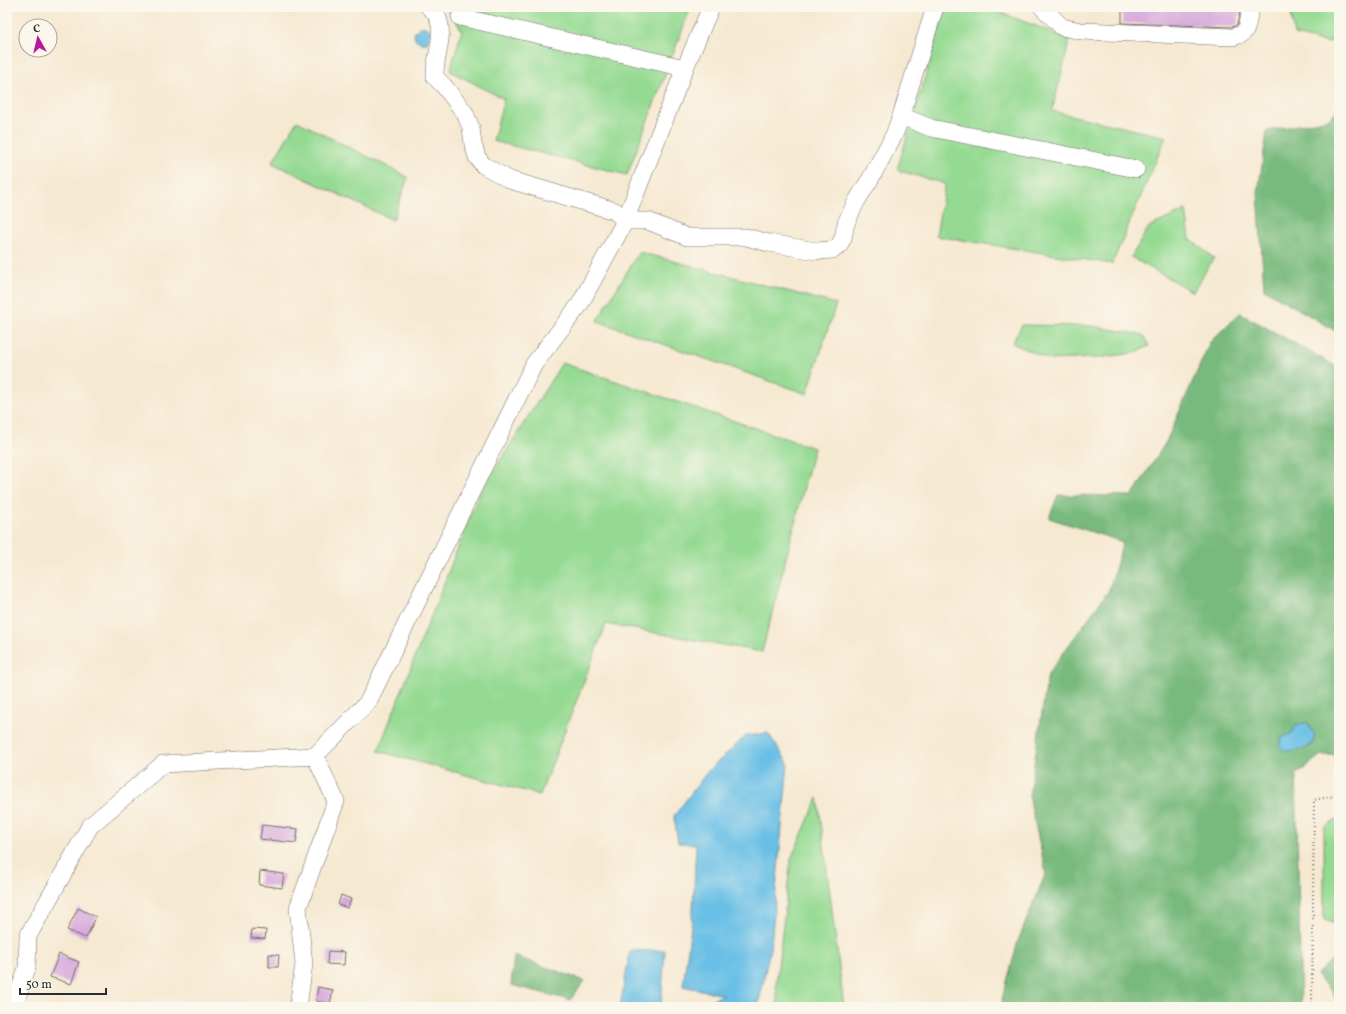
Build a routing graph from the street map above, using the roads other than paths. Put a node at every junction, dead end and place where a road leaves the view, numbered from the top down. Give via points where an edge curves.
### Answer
1 (429, 7) edge
2 (711, 7) edge
3 (935, 7) edge
4 (1042, 7) edge
5 (1251, 7) edge
6 (460, 17) dead end
7 (685, 68) junction
8 (902, 116) junction
9 (1136, 169) dead end
10 (625, 221) junction
11 (315, 756) junction
12 (14, 1007) edge
13 (298, 1007) edge

1 - 10 street via 436,13 440,29 434,66 435,77 465,113 477,157 483,165 510,180 615,211
2 - 7 street
3 - 8 street
4 - 5 street via 1062,27 1080,31 1232,37 1242,34 1246,29
6 - 7 street
7 - 10 street
8 - 9 street via 931,128
8 - 10 street via 856,202 839,246 833,250 816,251 746,237 687,237 648,220
10 - 11 street via 580,304 534,364 368,702
11 - 12 street via 163,764 90,826 28,936 27,968
11 - 13 street via 336,801 298,908 304,964

